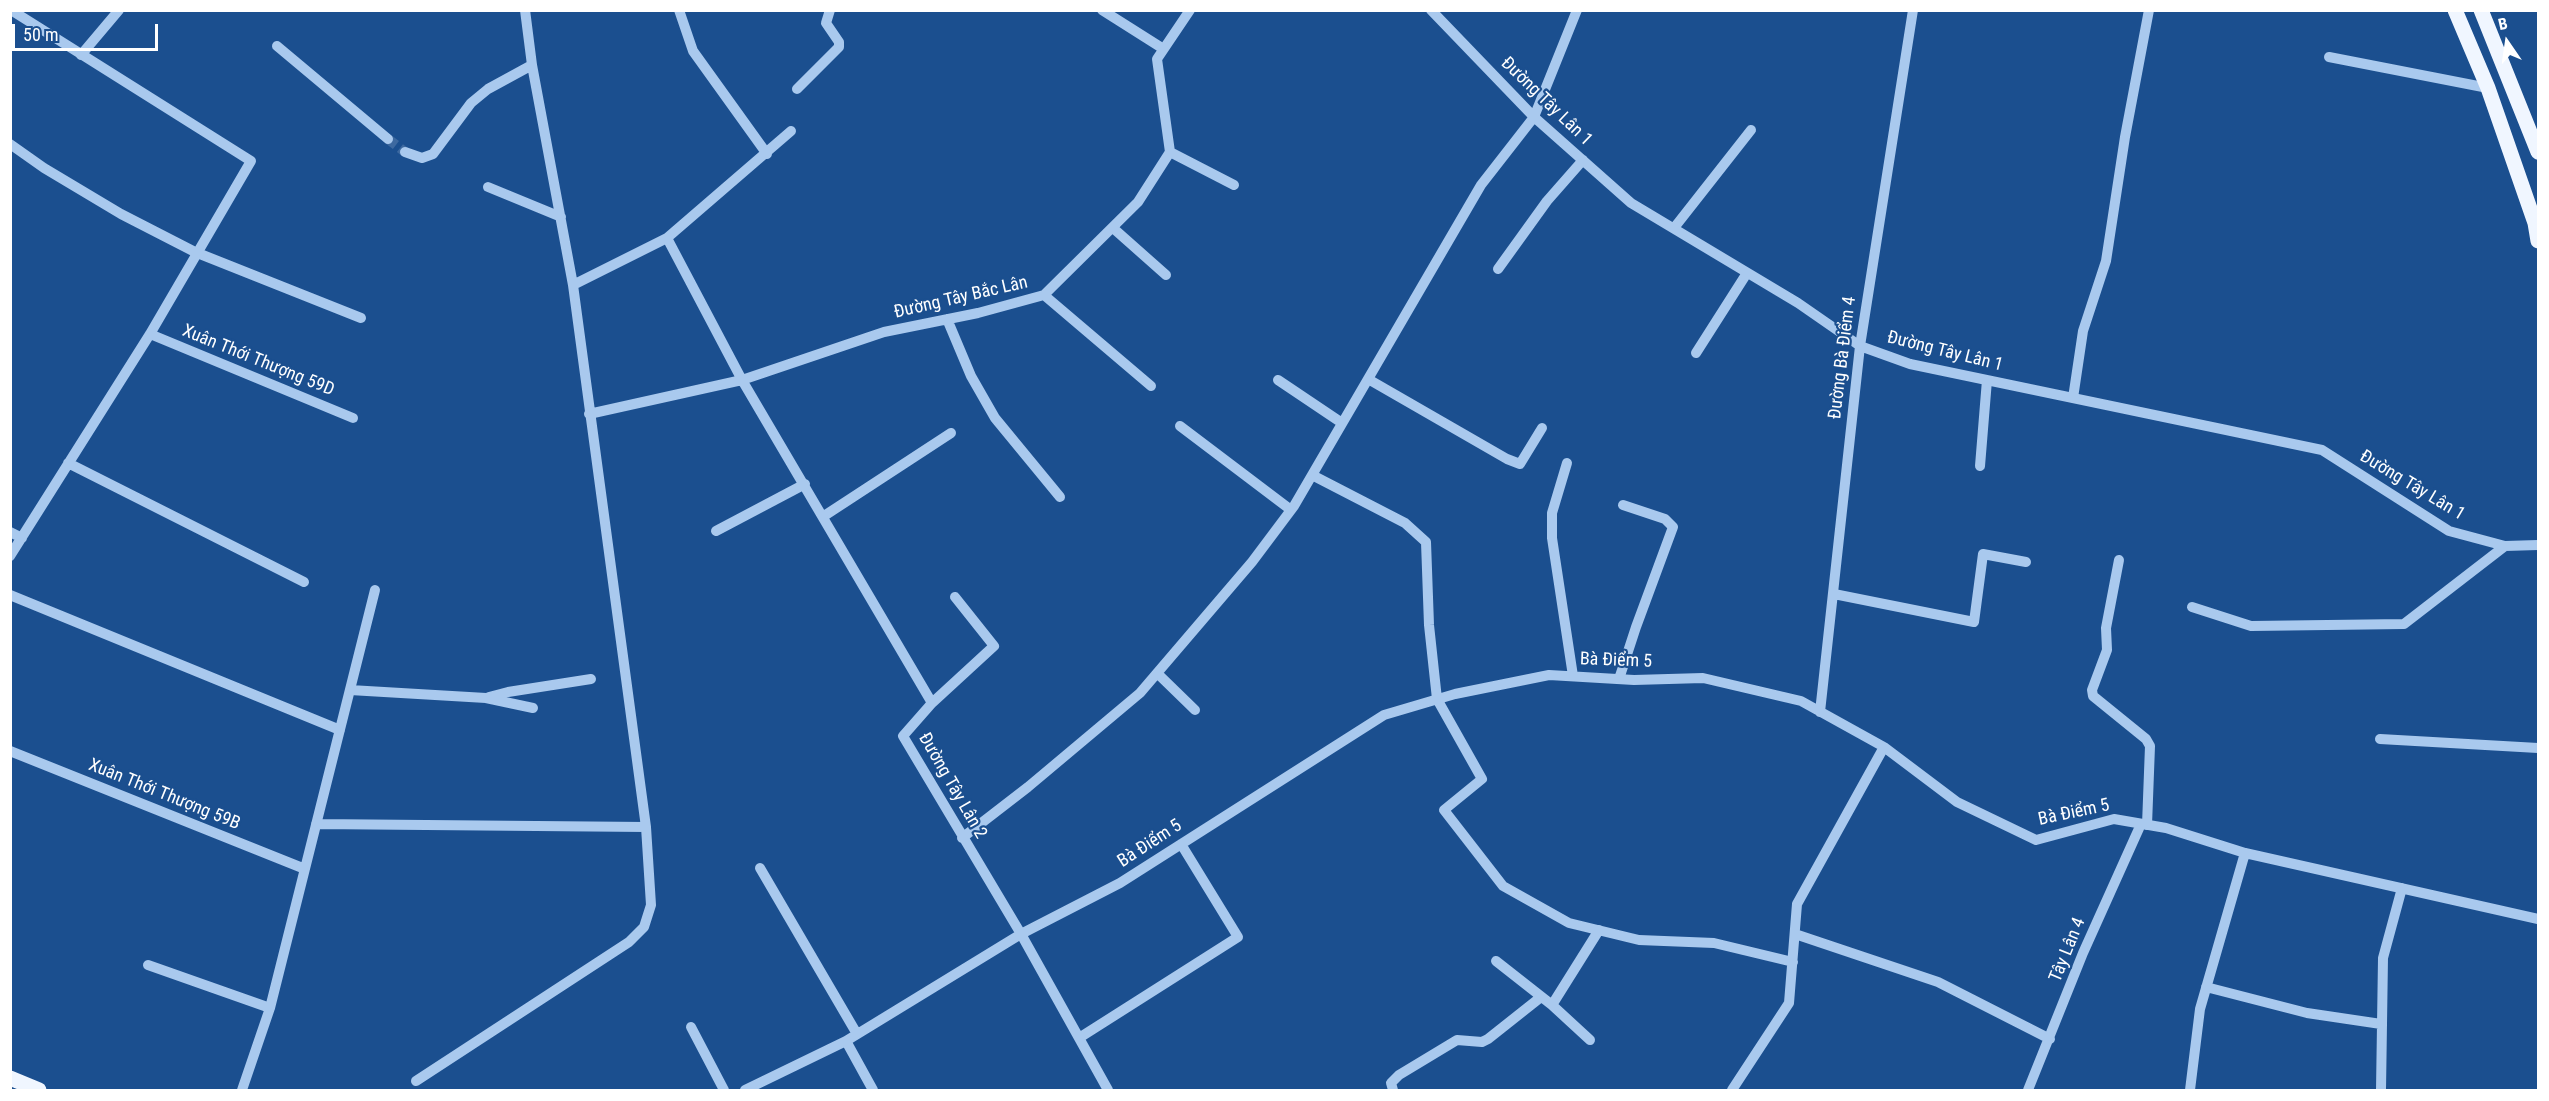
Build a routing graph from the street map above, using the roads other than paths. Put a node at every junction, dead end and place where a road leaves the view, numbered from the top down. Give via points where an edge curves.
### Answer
1 (10, 10) edge
2 (120, 10) edge
3 (525, 10) edge
4 (679, 10) edge
5 (830, 10) edge
6 (1102, 10) edge
7 (1190, 10) edge
8 (1431, 10) edge
9 (1576, 10) edge
10 (1913, 10) edge
11 (2149, 10) edge
12 (2455, 10) edge
13 (2481, 10) edge
14 (277, 46) dead end
15 (1162, 48) junction
16 (81, 55) junction
17 (2329, 57) dead end
18 (532, 64) junction
19 (2488, 88) junction
20 (797, 89) dead end
21 (1534, 117) junction
22 (1751, 130) dead end
23 (791, 131) dead end
24 (388, 139) tunnel mouth
25 (10, 144) edge
26 (405, 152) tunnel mouth
27 (1170, 152) junction
28 (2538, 152) edge
29 (767, 154) junction
30 (1583, 160) junction
31 (1234, 185) dead end
32 (488, 187) dead end
33 (561, 217) junction
34 (1113, 228) junction
35 (1674, 228) junction
36 (667, 238) junction
37 (2538, 241) edge
38 (195, 252) junction
39 (1498, 269) dead end
40 (1747, 273) junction
41 (1166, 275) dead end
42 (573, 285) junction
43 (1044, 295) junction
44 (362, 318) dead end
45 (947, 319) junction
46 (150, 334) junction
47 (1860, 346) junction
48 (1696, 353) dead end
49 (1368, 379) junction
50 (742, 380) junction
51 (1278, 380) dead end
52 (1987, 380) junction
53 (1151, 386) dead end
54 (2073, 398) junction
55 (589, 414) junction
56 (353, 418) dead end
57 (1342, 423) junction
58 (1180, 426) dead end
59 (1542, 428) dead end
60 (951, 433) dead end
61 (68, 463) junction
62 (1567, 463) dead end
63 (1980, 466) dead end
64 (1311, 475) junction
65 (805, 484) junction
66 (1060, 496) dead end
67 (1623, 505) dead end
68 (1291, 510) junction
69 (824, 516) junction
70 (716, 531) dead end
71 (10, 532) edge
72 (22, 538) junction
73 (2538, 545) edge
74 (2505, 546) junction
75 (10, 556) edge
76 (2119, 560) dead end
77 (2026, 562) dead end
78 (304, 582) dead end
79 (375, 590) dead end
80 (1834, 594) junction
81 (10, 595) edge
82 (955, 597) dead end
83 (2192, 607) dead end
84 (1156, 673) junction
85 (1573, 676) junction
86 (591, 679) dead end
87 (1619, 679) junction
88 (350, 690) junction
89 (486, 698) junction
90 (1437, 699) junction
91 (932, 703) junction
92 (532, 708) dead end
93 (1195, 710) dead end
94 (1820, 712) junction
95 (340, 730) junction
96 (2380, 739) dead end
97 (1884, 747) junction
98 (2538, 748) edge
99 (10, 751) edge
100 (316, 824) junction
101 (2144, 824) junction
102 (646, 827) junction
103 (962, 838) junction
104 (1181, 844) junction
105 (2245, 854) junction
106 (760, 868) dead end
107 (305, 869) junction
108 (2402, 888) junction
109 (2538, 919) edge
110 (1599, 930) junction
111 (1021, 934) junction
112 (1795, 934) junction
113 (1496, 961) dead end
114 (1792, 962) junction
115 (148, 964) dead end
116 (2206, 987) junction
117 (1542, 997) junction
118 (1552, 1005) junction
119 (270, 1008) junction
120 (2381, 1024) junction
121 (691, 1027) dead end
122 (857, 1034) junction
123 (1079, 1038) junction
124 (2050, 1039) junction
125 (846, 1041) junction
126 (1590, 1041) dead end
127 (10, 1078) edge
128 (416, 1081) dead end
129 (39, 1090) edge
130 (242, 1090) edge
131 (724, 1090) edge
132 (746, 1090) edge
133 (873, 1090) edge
134 (1107, 1090) edge
135 (1393, 1090) edge
136 (1732, 1090) edge
137 (2028, 1090) edge
138 (2190, 1090) edge
139 (2381, 1090) edge

1 - 16 street
2 - 16 street
3 - 18 street
4 - 29 street via 693,51
5 - 20 street via 826,23 839,47
6 - 15 street
7 - 15 street
8 - 21 street, Đường Tây Lân 1
9 - 21 street
10 - 47 street, Đường Bà Điểm 4
11 - 54 street via 2106,261 2083,331
12 - 19 main road
13 - 28 main road
14 - 24 street
15 - 27 street via 1157,59
16 - 38 street via 251,161
17 - 19 street
18 - 26 street via 488,88 471,103 433,154 422,158
18 - 33 street
19 - 37 main road
21 - 30 street, Đường Tây Lân 1
21 - 49 street via 1481,185
22 - 35 street
23 - 29 street
25 - 38 street via 121,214
27 - 31 street
27 - 34 street, Đường Tây Bắc Lân via 1138,202
29 - 36 street
30 - 35 street, Đường Tây Lân 1 via 1631,202
30 - 39 street via 1547,201
32 - 33 street
33 - 42 street
34 - 41 street
34 - 43 street, Đường Tây Bắc Lân
35 - 40 street, Đường Tây Lân 1
36 - 42 street
36 - 50 street, Đường Tây Lân 2
38 - 44 street
38 - 46 street
40 - 47 street, Đường Tây Lân 1
40 - 48 street
42 - 55 street
43 - 45 street, Đường Tây Bắc Lân
43 - 53 street
45 - 50 street, Đường Tây Bắc Lân via 884,332
45 - 66 street via 971,376 995,418
46 - 56 street, Xuân Thới Thượng 59D
46 - 61 street
47 - 52 street, Đường Tây Lân 1 via 1910,364
47 - 80 street, Đường Bà Điểm 4
49 - 57 street
49 - 59 street via 1520,464
50 - 55 street, Đường Tây Bắc Lân
50 - 65 street, Đường Tây Lân 2
51 - 57 street
52 - 54 street, Đường Tây Lân 1
52 - 63 street
54 - 74 street, Đường Tây Lân 1 via 2322,450 2449,531
55 - 102 street
57 - 64 street
58 - 68 street
60 - 69 street
61 - 72 street
61 - 78 street
62 - 85 street via 1552,513 1552,538
64 - 68 street
64 - 90 street via 1405,523 1426,542
65 - 69 street, Đường Tây Lân 2
65 - 70 street
67 - 87 street via 1665,519 1673,527
68 - 84 street via 1252,562
69 - 91 street, Đường Tây Lân 2
71 - 72 street
72 - 75 street
73 - 74 street, Đường Tây Lân 1
74 - 83 street via 2404,624 2251,626
76 - 101 street via 2106,628 2107,650 2092,690 2093,696 2150,746
77 - 80 street via 1983,554 1974,622
79 - 88 street
80 - 94 street, Đường Bà Điểm 4
81 - 95 street
82 - 91 street via 994,646
84 - 93 street
84 - 103 street via 1140,693
85 - 87 street, Bà Điểm 5
85 - 90 street, Bà Điểm 5 via 1549,675
86 - 89 street
87 - 94 street, Bà Điểm 5 via 1703,678 1801,701
88 - 89 street
88 - 95 street
89 - 92 street
90 - 104 street, Bà Điểm 5 via 1384,715
90 - 110 street via 1482,779 1444,810 1503,886 1569,923
91 - 103 street, Đường Tây Lân 2 via 903,736
94 - 97 street, Bà Điểm 5
95 - 100 street
96 - 98 street
97 - 101 street, Bà Điểm 5 via 1957,802 2036,840 2114,819
97 - 112 street via 1797,904
99 - 107 street, Xuân Thới Thượng 59B
100 - 102 street
100 - 107 street
101 - 105 street, Bà Điểm 5
101 - 124 street, Tây Lân 4 via 2083,953
102 - 128 street via 651,905 644,927 613,954
103 - 111 street, Đường Tây Lân 2
104 - 111 street, Bà Điểm 5 via 1120,883
104 - 123 street via 1238,937
105 - 108 street, Bà Điểm 5
105 - 116 street
106 - 122 street
107 - 119 street
108 - 109 street, Bà Điểm 5
108 - 120 street via 2383,958
110 - 114 street via 1639,940 1714,943
110 - 118 street
111 - 122 street, Bà Điểm 5
111 - 123 street, Đường Tây Lân 2
112 - 114 street
112 - 124 street via 1938,982
113 - 117 street
114 - 136 street via 1789,1003
115 - 119 street
116 - 120 street via 2307,1013
116 - 138 street
117 - 118 street
117 - 135 street via 1488,1039 1457,1040 1400,1075 1391,1083
118 - 126 street
119 - 130 street
120 - 139 street
121 - 131 street
122 - 125 street, Bà Điểm 5
123 - 134 street, Đường Tây Lân 2
124 - 137 street, Tây Lân 4
125 - 132 street, Bà Điểm 5
125 - 133 street
127 - 129 main road

